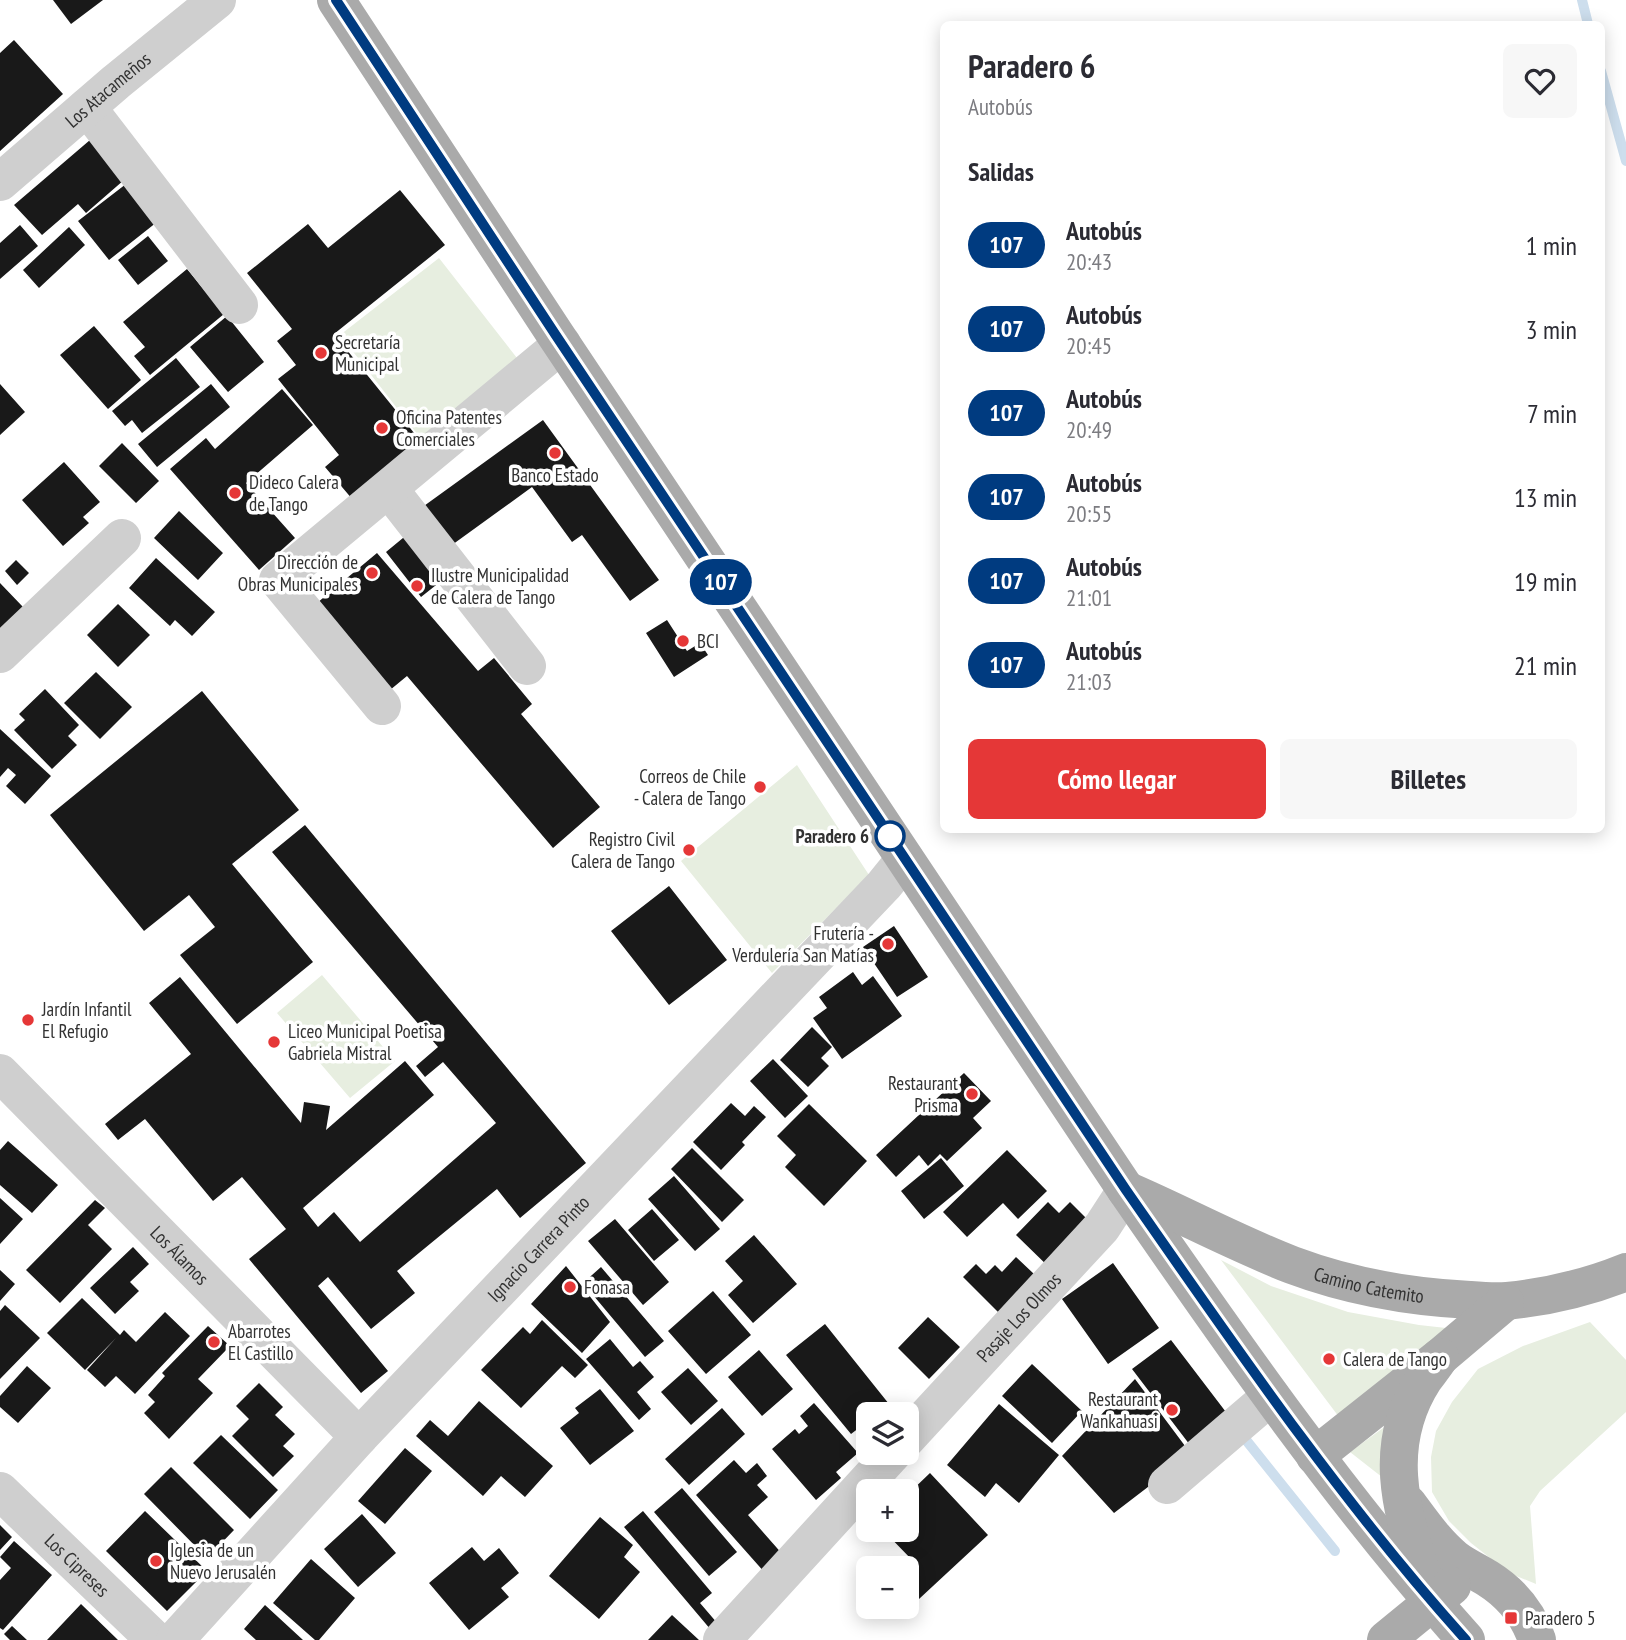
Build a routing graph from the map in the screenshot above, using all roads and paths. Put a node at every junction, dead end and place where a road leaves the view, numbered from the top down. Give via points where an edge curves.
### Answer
1 (217, 0) edge
2 (336, 0) edge
3 (87, 107) junction
4 (0, 182) edge
5 (239, 305) dead end
6 (562, 344) junction
7 (389, 489) junction
8 (122, 538) dead end
9 (0, 654) edge
10 (527, 666) dead end
11 (382, 706) dead end
12 (905, 859) junction
13 (2, 1079) edge
14 (1126, 1190) junction
15 (1626, 1272) edge
16 (1505, 1301) junction
17 (1440, 1357) junction
18 (1271, 1396) junction
19 (919, 1425) edge
20 (359, 1437) junction
21 (1314, 1456) junction
22 (882, 1465) edge
23 (1167, 1485) dead end
24 (0, 1491) edge
25 (1401, 1494) junction
26 (1498, 1584) junction
27 (1432, 1602) junction
28 (155, 1640) edge
29 (175, 1640) edge
30 (722, 1640) edge
31 (1386, 1640) edge
32 (1466, 1640) edge
33 (1537, 1640) edge

1 - 3 street, Los Atacameños
2 - 6 main road
3 - 4 street, Los Atacameños
3 - 5 street
6 - 7 street
6 - 12 main road
7 - 10 street
7 - 11 street via 278,580
8 - 9 street
12 - 14 main road
12 - 20 street, Ignacio Carrera Pinto
13 - 20 street, Los Álamos
14 - 16 main road, Camino Catemito via 1248,1247 1342,1281 1450,1299
14 - 18 main road
14 - 19 street, Pasaje Los Olmos via 1102,1227
15 - 16 main road, Camino Catemito via 1584,1286
16 - 17 main road
17 - 21 main road
17 - 25 main road via 1423,1380 1402,1431
18 - 21 main road
18 - 23 street
20 - 29 street, Ignacio Carrera Pinto
21 - 27 main road
22 - 30 street
24 - 28 street, Los Cipreses
25 - 26 main road via 1454,1558
25 - 27 main road
26 - 27 main road via 1471,1581 1456,1585
26 - 33 main road via 1529,1618
27 - 31 main road
27 - 32 main road

